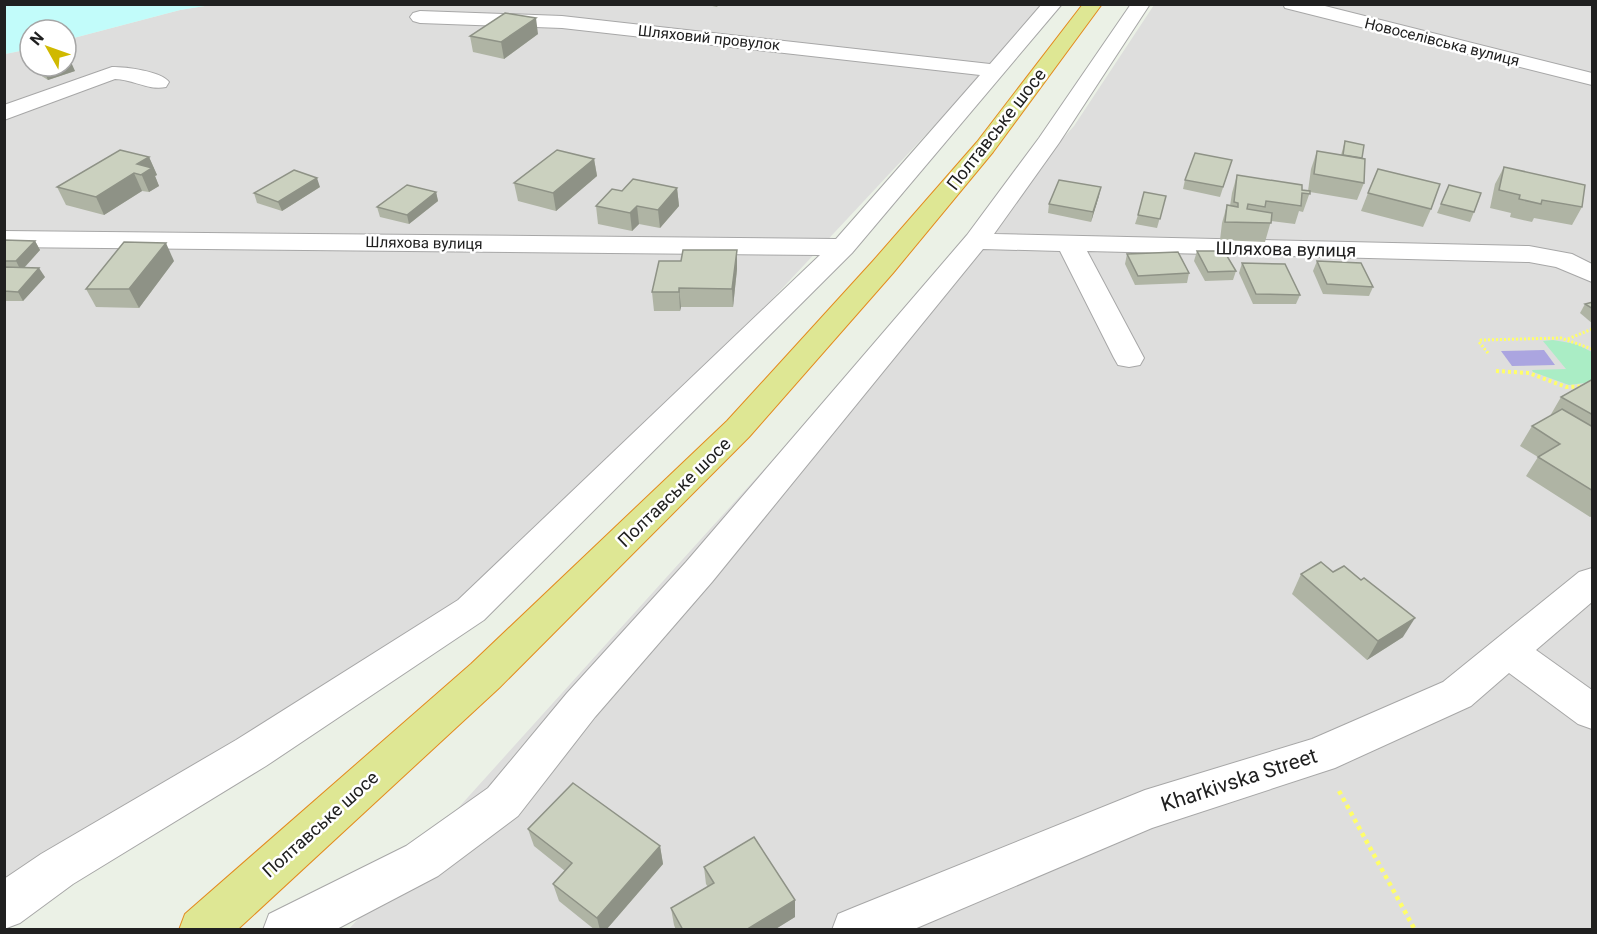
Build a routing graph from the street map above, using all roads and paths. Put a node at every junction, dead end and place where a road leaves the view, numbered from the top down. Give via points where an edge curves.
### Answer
1 (1053, 4) edge
2 (1093, 4) edge
3 (1141, 4) edge
4 (1292, 4) edge
5 (420, 17) dead end
6 (996, 71) junction
7 (1593, 79) edge
8 (158, 82) dead end
9 (4, 113) edge
10 (4, 239) edge
11 (976, 241) junction
12 (1070, 244) junction
13 (843, 247) junction
14 (1593, 274) edge
15 (1593, 329) edge
16 (1567, 339) junction
17 (1593, 349) edge
18 (1488, 353) dead end
19 (1129, 358) dead end
20 (1496, 371) dead end
21 (1580, 385) junction
22 (1593, 386) edge
23 (1593, 392) edge
24 (1593, 582) edge
25 (1509, 652) junction
26 (1593, 712) edge
27 (1320, 755) junction
28 (4, 908) edge
29 (202, 930) edge
30 (286, 930) edge
31 (855, 930) edge
32 (1415, 930) edge

1 - 6 street
2 - 29 highway, Полтавське шосе via 977,156 738,429 485,676
3 - 11 street
4 - 7 street, Новоселівська вулиця
5 - 6 street, Шляховий провулок via 562,22
6 - 13 street
8 - 9 street via 112,73
10 - 13 street, Шляхова вулиця
11 - 12 street, Шляхова вулиця
11 - 30 street via 502,802 422,861
12 - 14 street, Шляхова вулиця via 1529,254 1563,260
12 - 19 street
13 - 28 street via 471,610 251,753 57,869
15 - 16 path
16 - 17 path
16 - 18 path via 1481,340
20 - 21 path via 1529,373 1566,387
21 - 22 path
21 - 23 path
24 - 25 street, Kharkivska Street
25 - 26 street
25 - 27 street, Kharkivska Street via 1457,694
27 - 31 street, Kharkivska Street via 1145,810
27 - 32 path

